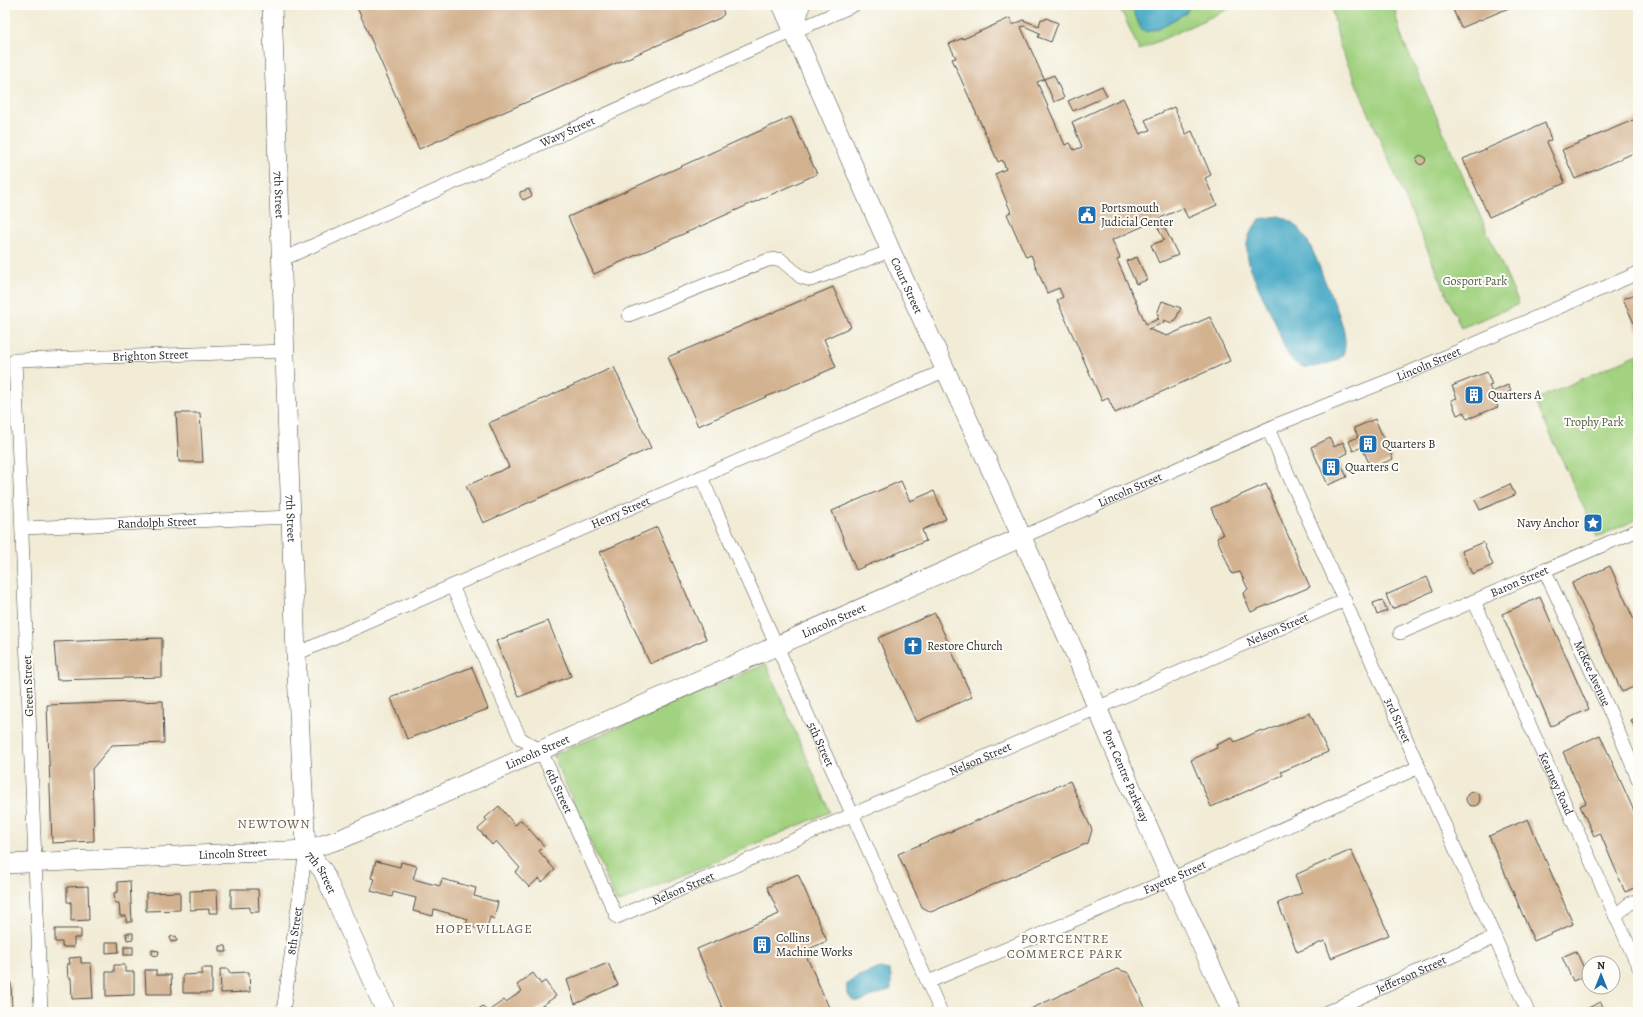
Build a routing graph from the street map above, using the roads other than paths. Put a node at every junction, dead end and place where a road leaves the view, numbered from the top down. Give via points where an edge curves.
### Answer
1 (272, 5) edge
2 (782, 5) edge
3 (800, 5) edge
4 (854, 5) edge
5 (795, 32) junction
6 (891, 251) junction
7 (281, 260) junction
8 (1638, 273) edge
9 (629, 315) dead end
10 (285, 351) junction
11 (15, 360) joint
12 (946, 370) junction
13 (1268, 429) junction
14 (701, 477) junction
15 (291, 517) junction
16 (22, 528) junction
17 (1638, 530) edge
18 (1022, 537) junction
19 (1544, 569) junction
20 (452, 586) junction
21 (1344, 600) junction
22 (1474, 601) junction
23 (1400, 633) dead end
24 (777, 647) junction
25 (296, 654) junction
26 (1097, 708) junction
27 (541, 751) junction
28 (1419, 767) junction
29 (1638, 779) edge
30 (853, 814) junction
31 (306, 850) junction
32 (35, 863) junction
33 (5, 864) edge
34 (1171, 879) junction
35 (1638, 900) edge
36 (1615, 916) junction
37 (617, 917) joint
38 (1495, 937) junction
39 (1638, 966) edge
40 (928, 982) junction
41 (40, 1012) edge
42 (283, 1012) edge
43 (386, 1012) edge
44 (941, 1012) edge
45 (1232, 1012) edge
46 (1327, 1012) edge
47 (1528, 1012) edge

1 - 7 street, 7th Street
2 - 5 street, Court Street
3 - 5 street
4 - 5 street, Wavy Street
5 - 6 street, Court Street
5 - 7 street, Wavy Street via 763,44
6 - 9 street via 811,280 801,277 780,259 768,260
6 - 12 street, Court Street
7 - 10 street, 7th Street
8 - 13 street, Lincoln Street via 1410,372
10 - 11 street, Brighton Street
10 - 15 street, 7th Street
11 - 16 street, Green Street
12 - 14 street, Henry Street
12 - 18 street, Court Street
13 - 18 street, Lincoln Street
13 - 21 street, 3rd Street
14 - 20 street, Henry Street
14 - 24 street, 5th Street
15 - 16 street, Randolph Street
15 - 25 street, 7th Street
16 - 32 street, Green Street
17 - 19 street, Baron Street
18 - 24 street, Lincoln Street
18 - 26 street, Port Centre Parkway
19 - 22 street, Baron Street
19 - 29 street, McKee Avenue
20 - 25 street, Henry Street
20 - 27 street via 520,738
21 - 26 street, Nelson Street
21 - 28 street, 3rd Street
22 - 23 street, Baron Street
22 - 36 street, Kearney Road
24 - 27 street, Lincoln Street
24 - 30 street, 5th Street
25 - 31 street, 7th Street
26 - 30 street, Nelson Street
26 - 34 street, Port Centre Parkway
27 - 31 street, Lincoln Street via 341,839
27 - 37 street, 6th Street
28 - 34 street, Fayette Street
28 - 38 street, 3rd Street
30 - 37 street, Nelson Street
30 - 40 street, 5th Street
31 - 32 street, Lincoln Street
31 - 42 street, 8th Street
31 - 43 street, 7th Street via 323,871
32 - 33 street, Lincoln Street
32 - 41 street, Green Street
34 - 40 street, Fayette Street
34 - 45 street, Port Centre Parkway
35 - 36 street
36 - 39 street, Kearney Road
38 - 46 street, Jefferson Street
38 - 47 street, 3rd Street
40 - 44 street, 5th Street

